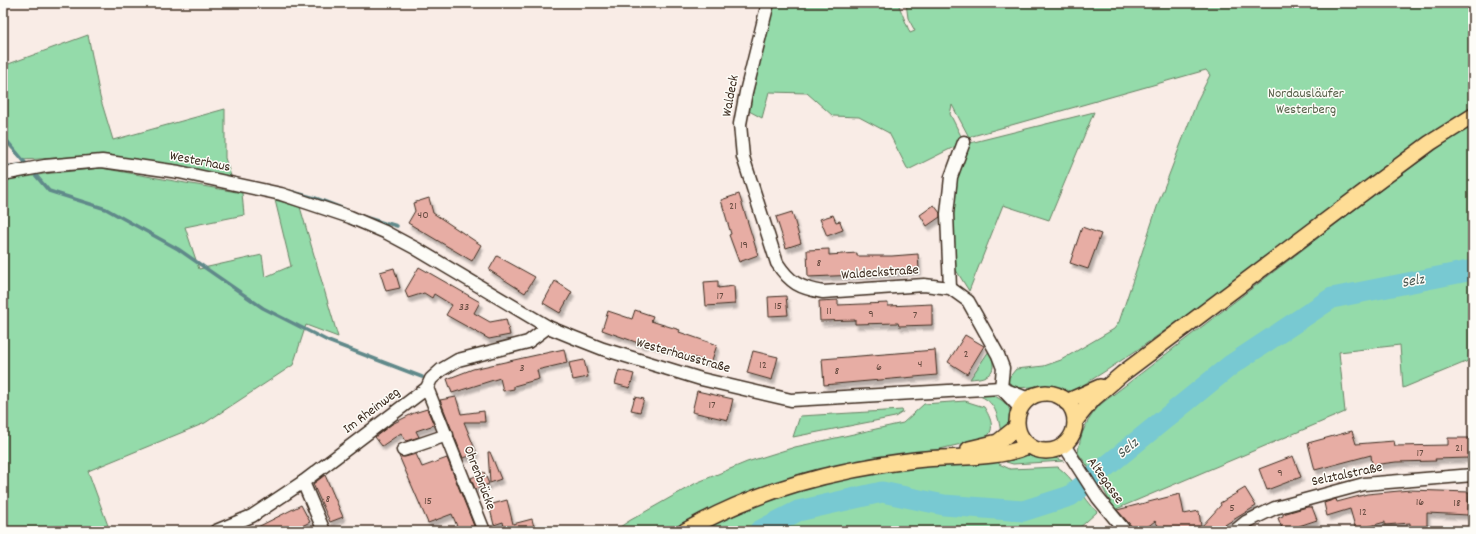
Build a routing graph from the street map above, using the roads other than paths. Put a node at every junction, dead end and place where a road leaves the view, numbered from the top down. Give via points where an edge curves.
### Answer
1 (768, 3) edge
2 (1473, 116) edge
3 (964, 142) dead end
4 (3, 174) edge
5 (754, 195) joint
6 (385, 232) joint
7 (950, 288) junction
8 (548, 327) junction
9 (1122, 374) junction
10 (427, 388) junction
11 (1001, 388) junction
12 (1066, 402) junction
13 (1025, 403) junction
14 (1075, 421) junction
15 (1017, 427) junction
16 (447, 435) junction
17 (1064, 445) junction
18 (1028, 446) junction
19 (403, 450) dead end
20 (921, 459) junction
21 (1473, 475) edge
22 (303, 482) junction
23 (320, 530) edge
24 (216, 531) edge
25 (484, 531) edge
26 (685, 531) edge
27 (1125, 531) edge
28 (1235, 531) edge

1 - 5 street, Waldeck via 740,124 743,157
2 - 9 main road via 1430,143
3 - 7 street via 951,177 948,214
4 - 6 street, Westerhaus via 45,166 102,161 179,172 281,194 350,217
5 - 7 street, Waldeckstraße via 777,263 787,278 808,289 823,292 924,285
6 - 8 street, Westerhausstraße
7 - 11 street, Waldeckstraße via 968,301 991,340 1003,368
8 - 10 street, Im Rheinweg via 528,342 458,360 431,379
8 - 11 street, Westerhausstraße via 603,349 701,378 791,400
9 - 12 main road via 1095,390
9 - 14 main road via 1094,399
10 - 16 street, Ohrenbrücke
10 - 22 street, Im Rheinweg
11 - 13 street
12 - 13 main road via 1056,395 1045,393
12 - 14 main road via 1072,409
13 - 15 main road
14 - 17 main road via 1072,434
15 - 18 main road
15 - 20 main road via 998,442
16 - 19 street, Ohrenbrücke
16 - 25 street, Ohrenbrücke
17 - 18 main road via 1046,451
17 - 27 street, Altegasse via 1093,490
18 - 20 main road via 1001,454
20 - 26 main road via 855,468 806,480 731,507
21 - 28 street, Selztalstraße via 1364,484 1275,508 1246,522
22 - 23 street
22 - 24 street, Im Rheinweg via 252,516

